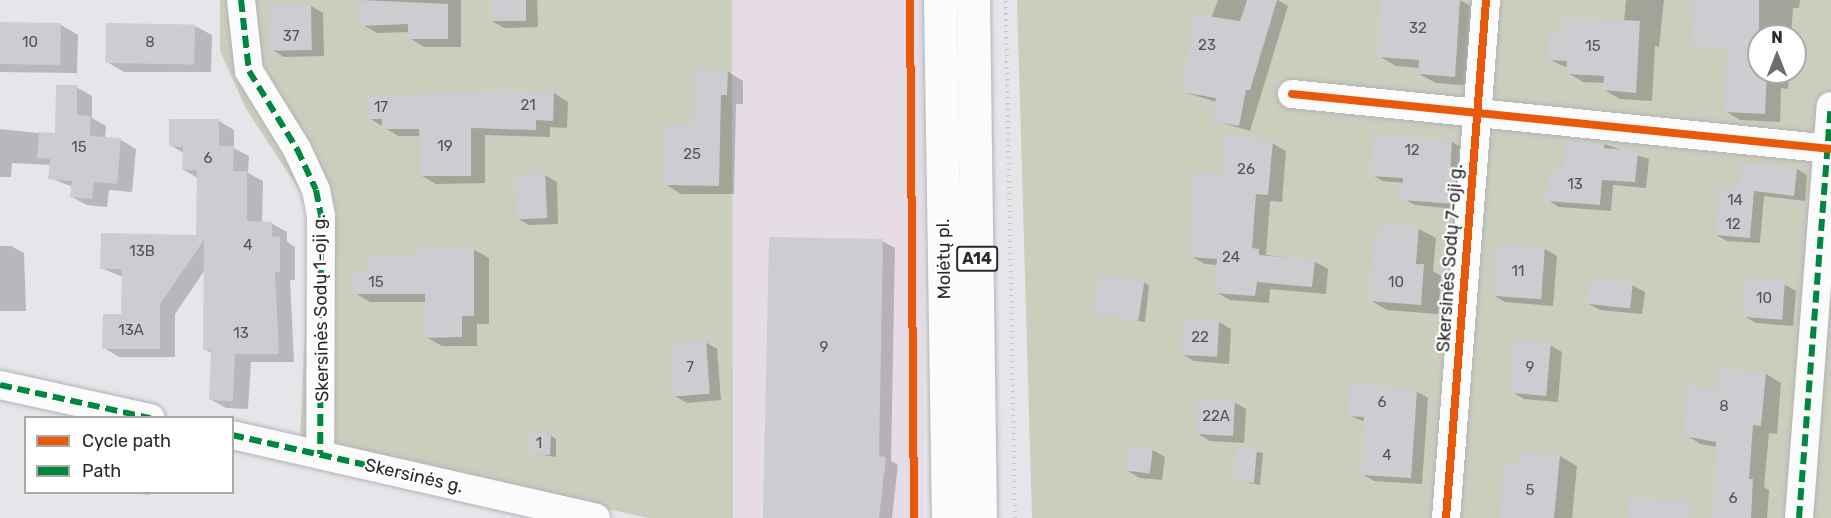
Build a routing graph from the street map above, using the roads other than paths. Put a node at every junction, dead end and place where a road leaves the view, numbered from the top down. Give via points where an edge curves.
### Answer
1 (241, 0) edge
2 (940, 0) edge
3 (973, 0) edge
4 (1486, 0) edge
5 (1292, 94) dead end
6 (1831, 106) edge
7 (1476, 111) junction
8 (1830, 149) edge
9 (0, 385) edge
10 (145, 416) edge
11 (234, 435) edge
12 (320, 454) junction
13 (596, 518) edge
14 (948, 518) edge
15 (980, 518) edge
16 (1446, 518) edge
17 (1799, 518) edge

1 - 12 street, Skersinės Sodų 1-oji g. via 249,71 297,149 316,190 321,216
2 - 14 highway, Molėtų pl. / A14
3 - 15 highway, Molėtų pl. / A14
4 - 7 street, Skersinės Sodų 7-oji g.
5 - 7 street
6 - 8 street
7 - 8 street
7 - 16 street, Skersinės Sodų 7-oji g.
8 - 17 street
9 - 10 street
11 - 12 street, Skersinės g.
12 - 13 street, Skersinės g.

